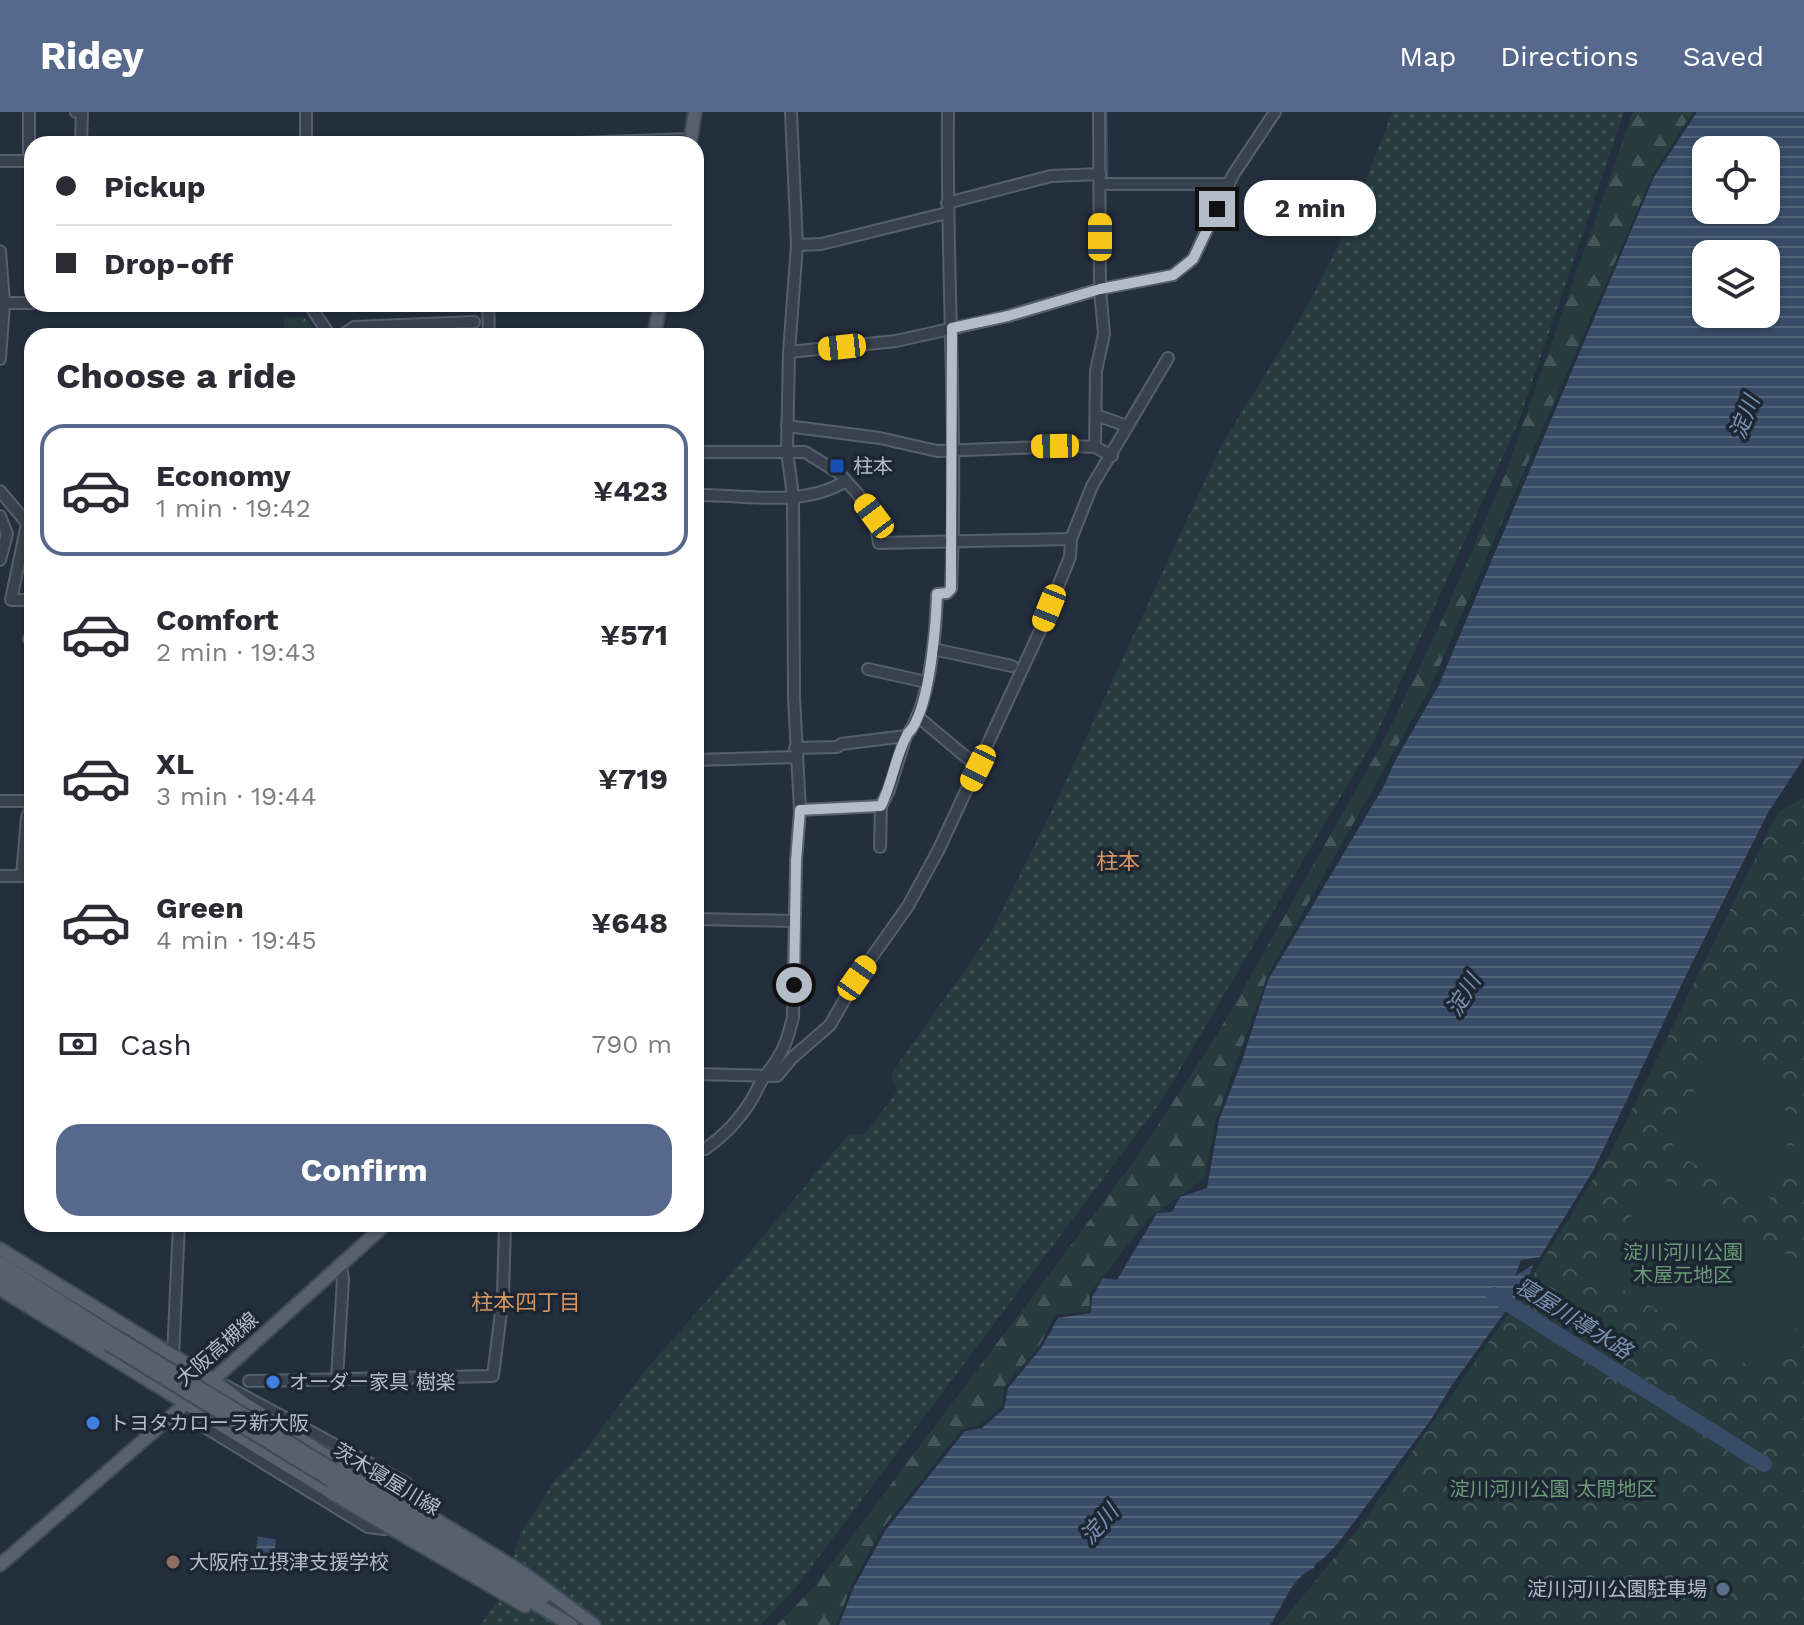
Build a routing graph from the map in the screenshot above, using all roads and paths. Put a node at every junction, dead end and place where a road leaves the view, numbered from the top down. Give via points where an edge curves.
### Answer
1 (29, 112) edge
2 (76, 112) edge
3 (306, 112) edge
4 (695, 112) edge
5 (791, 112) edge
6 (948, 112) edge
7 (1099, 112) edge
8 (1275, 112) edge
9 (29, 136) edge
10 (81, 136) edge
11 (306, 136) edge
12 (691, 136) edge
13 (0, 161) edge
14 (24, 161) edge
15 (1100, 179) junction
16 (1228, 184) junction
17 (947, 208) junction
18 (797, 245) junction
19 (0, 251) edge
20 (1100, 289) junction
21 (4, 303) junction
22 (24, 303) edge
23 (474, 322) dead end
24 (353, 328) edge
25 (375, 328) edge
26 (432, 328) edge
27 (952, 328) junction
28 (789, 352) junction
29 (1168, 358) dead end
30 (0, 359) edge
31 (1096, 415) junction
32 (787, 426) junction
33 (1127, 426) junction
34 (1095, 447) junction
35 (787, 451) junction
36 (704, 452) edge
37 (952, 452) junction
38 (1112, 456) junction
39 (844, 482) junction
40 (0, 491) edge
41 (704, 495) edge
42 (793, 496) junction
43 (0, 516) edge
44 (24, 521) edge
45 (1071, 539) junction
46 (951, 543) junction
47 (24, 547) edge
48 (0, 560) edge
49 (24, 600) edge
50 (933, 649) junction
51 (1012, 666) dead end
52 (868, 669) dead end
53 (926, 682) junction
54 (917, 716) junction
55 (906, 736) junction
56 (795, 752) junction
57 (704, 759) edge
58 (978, 767) junction
59 (0, 801) edge
60 (24, 803) edge
61 (881, 806) junction
62 (800, 810) junction
63 (880, 847) dead end
64 (24, 852) edge
65 (0, 876) edge
66 (704, 919) edge
67 (794, 921) junction
68 (704, 1074) edge
69 (764, 1077) junction
70 (705, 1149) dead end
71 (179, 1232) edge
72 (378, 1232) edge
73 (505, 1232) edge
74 (0, 1249) edge
75 (0, 1263) edge
76 (341, 1268) junction
77 (0, 1276) edge
78 (0, 1289) edge
79 (112, 1340) junction
80 (173, 1357) junction
81 (337, 1378) junction
82 (213, 1380) junction
83 (249, 1381) dead end
84 (184, 1403) junction
85 (415, 1525) junction
86 (466, 1556) junction
87 (0, 1565) edge
88 (564, 1625) edge
89 (571, 1625) edge
90 (593, 1625) edge

1 - 9 street
2 - 10 street via 82,112
3 - 11 street
4 - 12 main road
5 - 18 street
6 - 17 street
7 - 15 street
8 - 16 street
13 - 14 street
15 - 16 street
15 - 17 street via 1051,176
15 - 20 street
16 - 20 street via 1193,259 1173,275
17 - 18 street via 821,244
17 - 27 street
18 - 28 street
19 - 21 street
20 - 27 street
20 - 31 street via 1104,334 1096,371
21 - 22 street
21 - 30 street
23 - 26 street
24 - 25 street
27 - 28 street via 896,341
27 - 37 street
28 - 32 street
29 - 33 street
31 - 33 street
31 - 34 street
32 - 35 street
32 - 37 street
33 - 38 street
34 - 37 street
34 - 38 street
35 - 36 street
35 - 39 street via 820,459
35 - 42 street
37 - 46 street
38 - 45 street via 1092,486
39 - 42 street
39 - 46 street via 874,516 879,543
40 - 44 street
41 - 42 street
42 - 56 street
43 - 48 street via 7,534
45 - 46 street
45 - 58 street via 1065,570
46 - 50 street via 951,589 937,594
47 - 49 street via 11,600
50 - 51 street
50 - 53 street
52 - 53 street
53 - 54 street
54 - 55 street
54 - 58 street
55 - 56 street
55 - 61 street
56 - 57 street
56 - 62 street
58 - 69 street via 908,906 830,1025 777,1076
59 - 60 street
61 - 62 street
61 - 63 street
62 - 67 street
64 - 65 street via 22,876
66 - 67 street
67 - 69 street via 793,1017 783,1050
68 - 69 street
69 - 70 street via 723,1136
71 - 80 street
72 - 76 main road, 大阪高槻線
73 - 81 street via 493,1376
74 - 80 main road
75 - 79 main road, 茨木寝屋川線
76 - 81 street
76 - 82 main road, 大阪高槻線
77 - 79 main road, 茨木寝屋川線
78 - 84 main road
79 - 85 main road, 茨木寝屋川線, bridge
80 - 82 main road
81 - 83 street
82 - 84 main road, 大阪高槻線
82 - 84 street via 406,1483 408,1492 385,1529 368,1527 190,1418
82 - 85 main road, bridge via 343,1466
84 - 85 main road, bridge via 330,1492
84 - 87 main road, 大阪高槻線
85 - 86 main road
85 - 86 main road
86 - 88 main road via 506,1597
86 - 89 main road
86 - 90 main road

